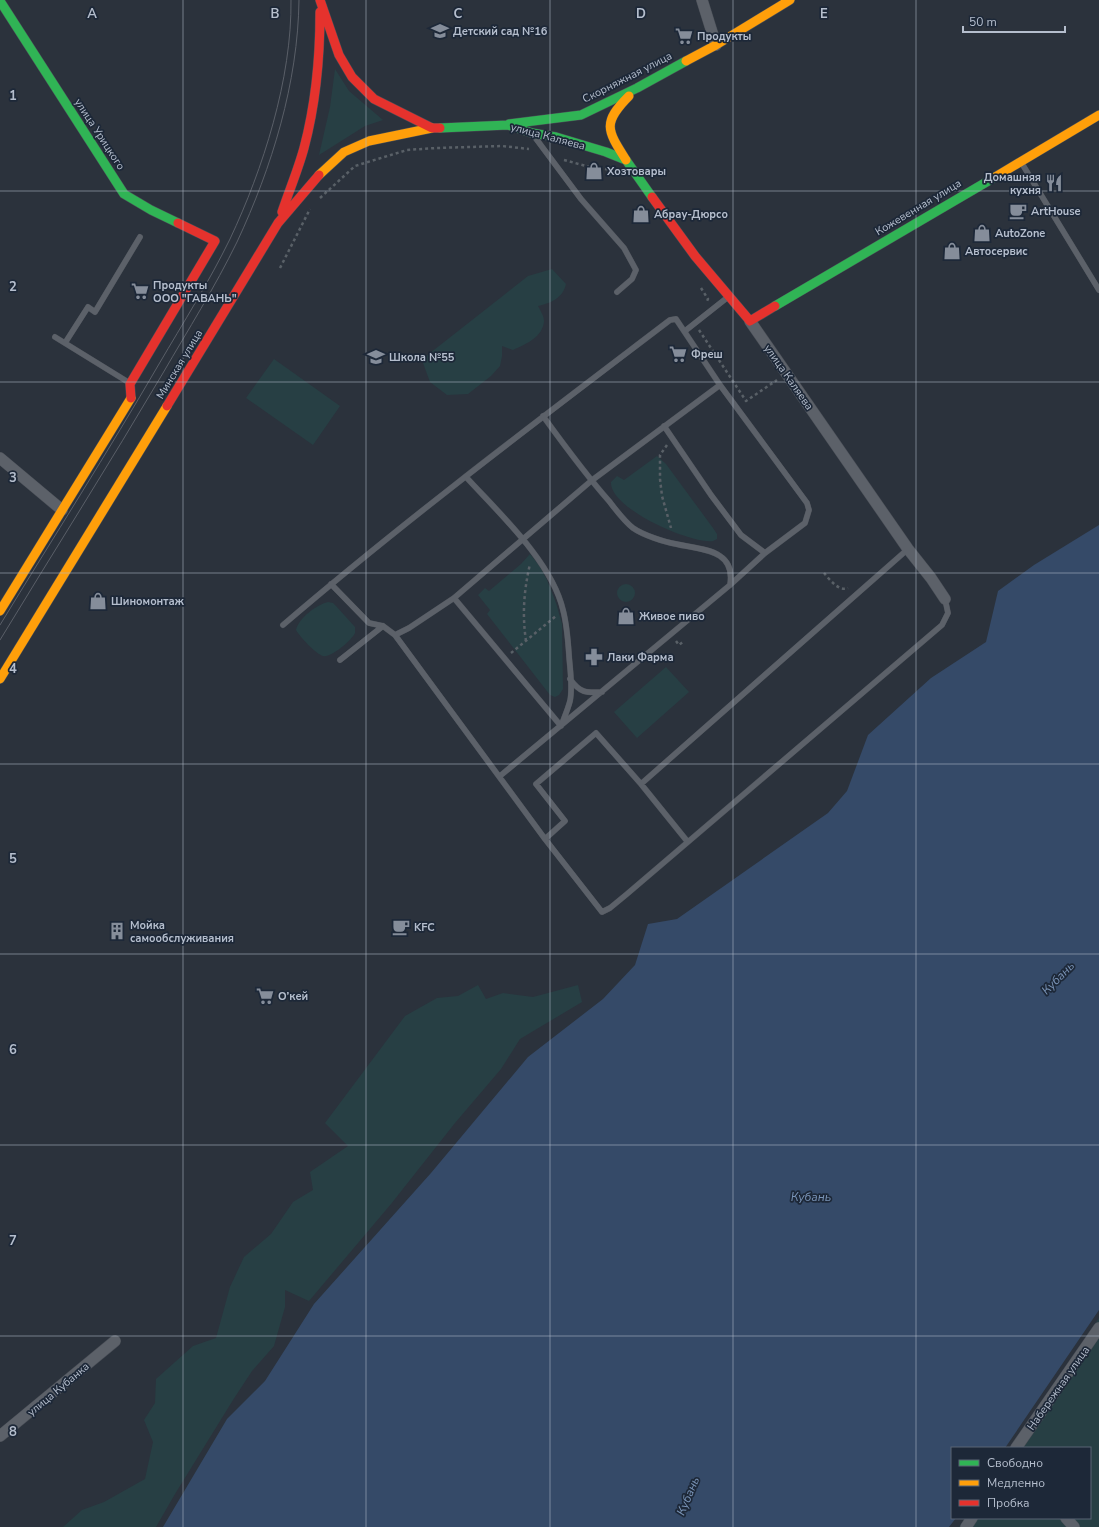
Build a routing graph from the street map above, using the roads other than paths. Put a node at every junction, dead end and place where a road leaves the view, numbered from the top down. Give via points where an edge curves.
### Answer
1 (320, 0) edge
2 (702, 0) edge
3 (790, 0) edge
4 (0, 1) edge
5 (716, 45) junction
6 (637, 88) junction
7 (1099, 115) edge
8 (508, 125) junction
9 (432, 128) junction
10 (532, 133) junction
11 (626, 160) junction
12 (1021, 160) junction
13 (278, 223) junction
14 (140, 237) dead end
15 (1099, 290) edge
16 (617, 292) dead end
17 (729, 297) junction
18 (750, 321) junction
19 (685, 331) junction
20 (55, 337) dead end
21 (65, 343) junction
22 (130, 384) junction
23 (720, 385) junction
24 (543, 416) junction
25 (664, 426) junction
26 (0, 458) edge
27 (466, 476) junction
28 (591, 481) junction
29 (62, 510) junction
30 (522, 539) junction
31 (908, 549) junction
32 (764, 553) junction
33 (331, 584) junction
34 (730, 585) junction
35 (454, 598) junction
36 (945, 599) joint
37 (0, 611) edge
38 (284, 625) dead end
39 (383, 626) junction
40 (395, 634) junction
41 (340, 660) dead end
42 (0, 679) edge
43 (570, 679) junction
44 (602, 692) junction
45 (561, 726) junction
46 (500, 776) junction
47 (641, 784) junction
48 (545, 839) junction
49 (687, 842) junction
50 (1099, 1328) edge
51 (115, 1341) dead end
52 (0, 1436) edge
53 (1017, 1447) edge
54 (1067, 1519) edge
55 (1074, 1527) edge

1 - 9 main road, улица Каляева via 339,55 352,78 374,99
1 - 13 main road, улица Каляева via 320,53 315,97 304,149
2 - 5 street
3 - 5 main road, Скорняжная улица
4 - 22 main road, улица Урицкого via 124,194 215,241
5 - 6 main road, Скорняжная улица
6 - 8 main road, Скорняжная улица via 581,114
6 - 11 main road, улица Каляева via 616,107 608,125
7 - 12 main road, Кожевенная улица
8 - 9 main road, улица Каляева
8 - 10 main road, улица Каляева
9 - 13 main road, Минская улица via 369,140 344,152 320,172
10 - 11 main road, улица Каляева via 556,137
10 - 16 lane via 581,199 624,248 636,270 632,279
11 - 17 main road, улица Каляева via 695,256
12 - 15 lane
12 - 18 main road, Кожевенная улица
13 - 42 main road, Минская улица
14 - 21 lane via 95,312 88,307
17 - 18 main road, улица Каляева
17 - 19 lane
18 - 31 street, улица Каляева
19 - 23 lane
19 - 24 lane via 676,319 670,320
20 - 21 lane
21 - 22 lane
22 - 29 main road via 131,399
23 - 25 lane
23 - 32 lane via 807,503 809,510 805,523
24 - 27 lane
24 - 28 lane
25 - 28 lane
25 - 32 lane via 741,535
26 - 29 street
27 - 30 lane
27 - 33 lane
28 - 30 lane
28 - 34 lane via 634,528 661,540 714,551 723,557 732,575
29 - 37 main road
30 - 35 lane
30 - 43 lane via 532,549 552,582 563,610 568,637
31 - 36 street, улица Каляева
31 - 47 lane
32 - 34 lane
33 - 38 lane
33 - 39 lane via 369,623
34 - 44 lane
35 - 40 lane
35 - 45 lane
36 - 49 lane via 948,613 942,625
39 - 40 lane
39 - 41 lane
40 - 46 lane
43 - 44 lane via 577,688 590,693
43 - 45 lane via 570,701
44 - 45 lane
45 - 46 lane
46 - 48 lane
47 - 48 lane via 596,733 536,784 565,821
47 - 49 lane
48 - 49 lane via 602,912
50 - 53 street, Набережная улица
51 - 52 street, улица Кубанка
54 - 55 street

